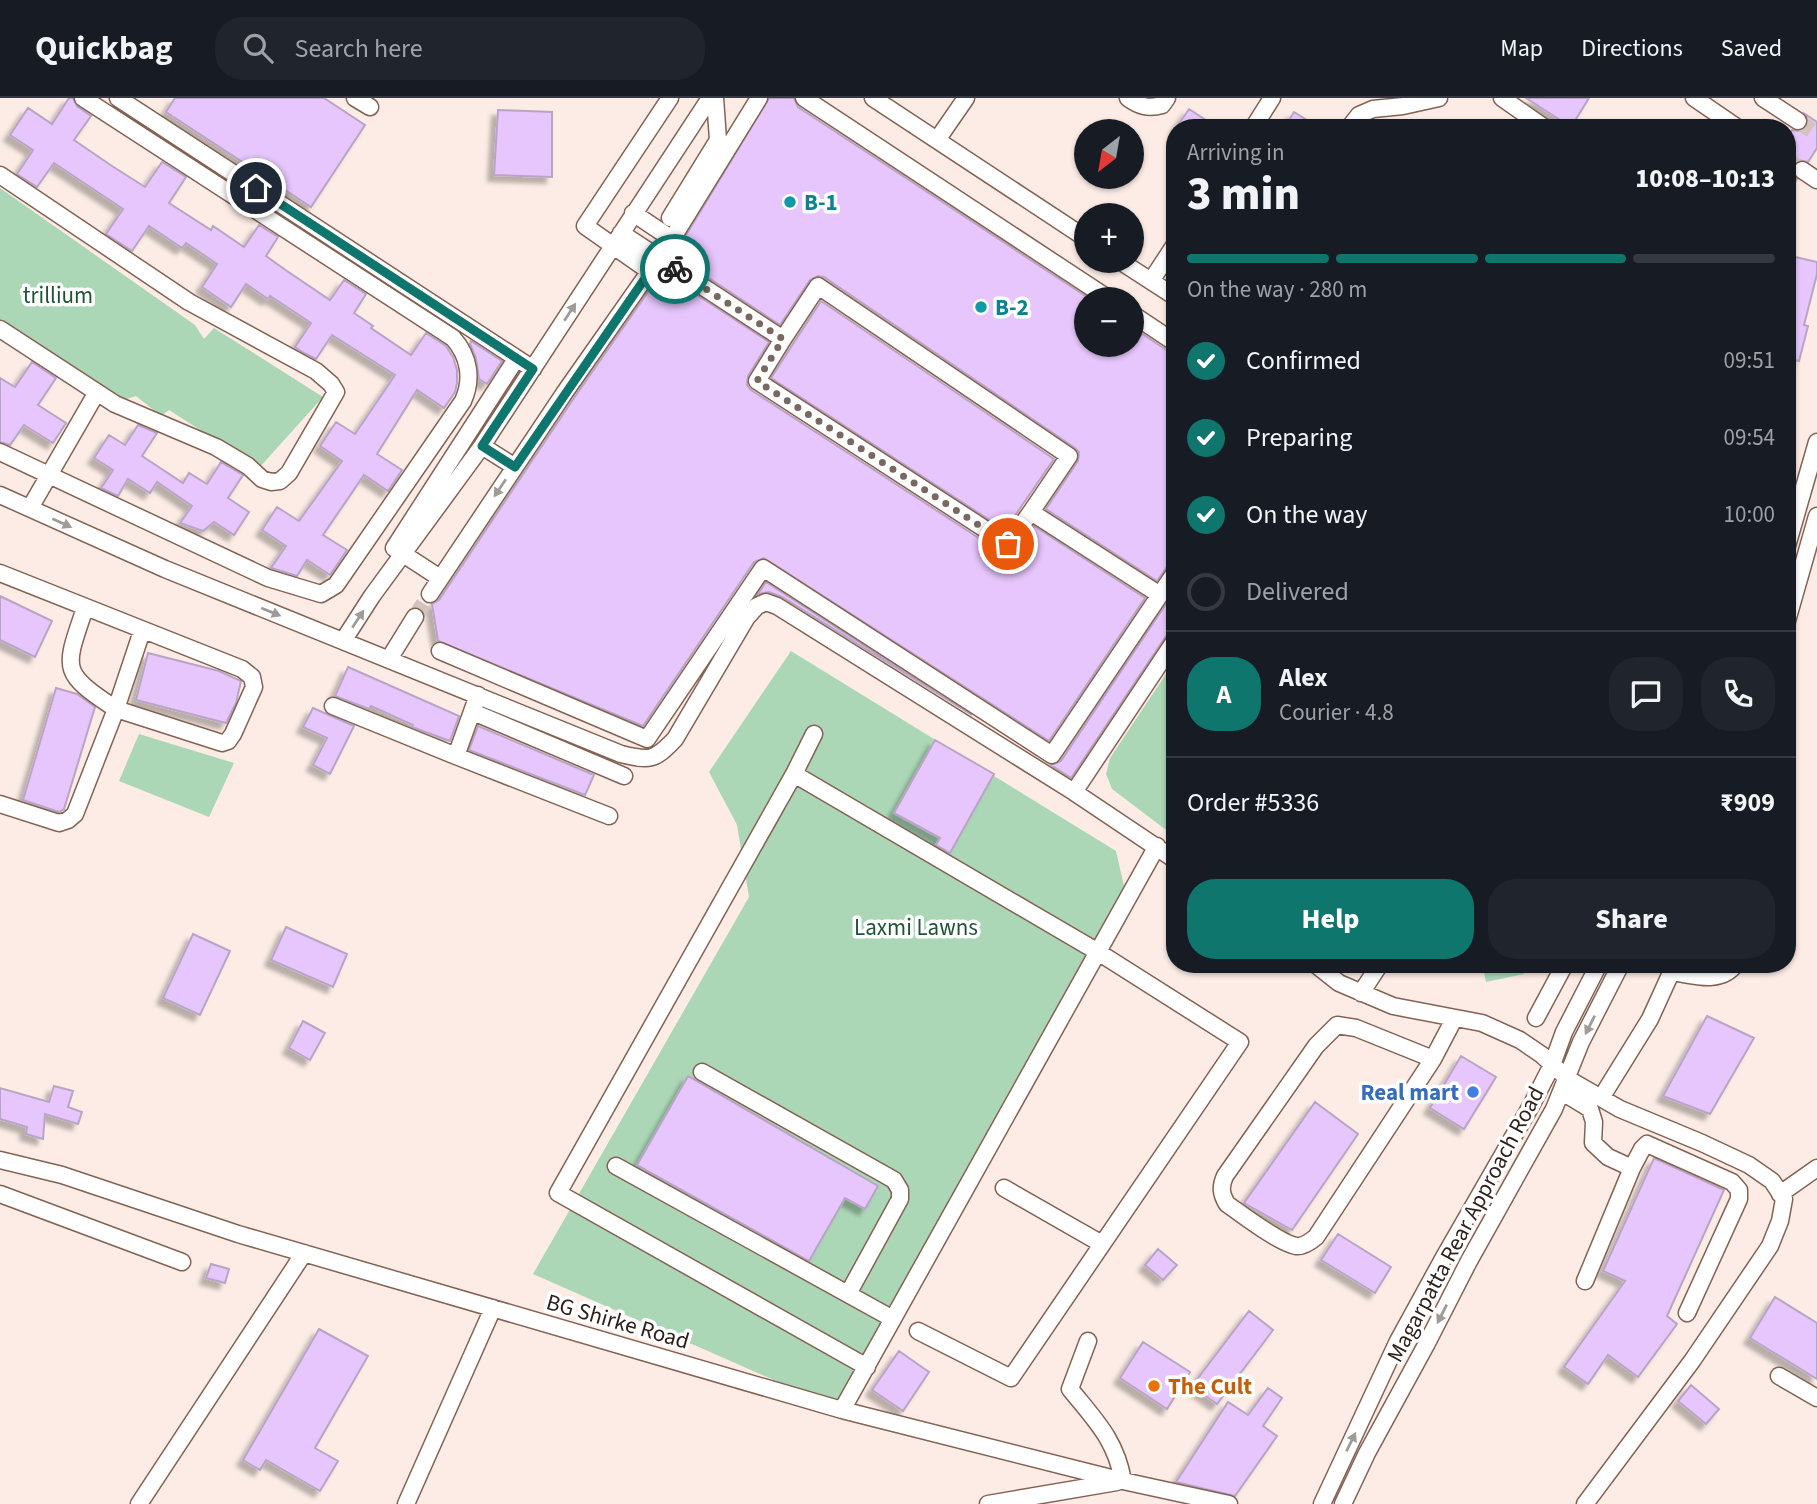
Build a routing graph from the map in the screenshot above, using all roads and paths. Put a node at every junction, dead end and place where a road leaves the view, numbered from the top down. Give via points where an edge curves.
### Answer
1 (83, 98) edge
2 (118, 98) edge
3 (355, 98) edge
4 (670, 98) edge
5 (712, 98) edge
6 (759, 98) edge
7 (804, 98) edge
8 (873, 98) edge
9 (965, 98) edge
10 (1128, 98) edge
11 (1167, 98) edge
12 (1272, 98) edge
13 (1439, 98) edge
14 (1502, 98) edge
15 (1694, 98) edge
16 (1763, 98) edge
17 (370, 107) dead end
18 (1259, 119) edge
19 (1356, 119) edge
20 (1532, 119) edge
21 (1725, 119) edge
22 (1795, 119) tunnel mouth
23 (937, 140) junction
24 (1802, 170) tunnel mouth
25 (0, 175) edge
26 (1817, 180) edge
27 (633, 213) junction
28 (670, 218) dead end
29 (1074, 230) edge
30 (617, 239) junction
31 (672, 239) junction
32 (1166, 258) edge
33 (654, 264) junction
34 (1139, 273) edge
35 (1151, 281) junction
36 (1091, 287) edge
37 (1166, 290) edge
38 (1144, 322) edge
39 (0, 329) edge
40 (1166, 337) edge
41 (783, 339) junction
42 (516, 359) junction
43 (533, 369) junction
44 (97, 392) junction
45 (1817, 442) edge
46 (482, 446) junction
47 (0, 452) edge
48 (515, 467) junction
49 (49, 475) junction
50 (0, 495) edge
51 (30, 508) junction
52 (1031, 512) junction
53 (1796, 515) edge
54 (1817, 516) edge
55 (404, 554) junction
56 (0, 573) edge
57 (440, 578) junction
58 (1166, 587) edge
59 (1796, 590) edge
60 (430, 594) tunnel mouth
61 (1160, 596) junction
62 (85, 608) junction
63 (415, 617) tunnel mouth
64 (142, 631) junction
65 (343, 641) junction
66 (440, 651) dead end
67 (1166, 654) edge
68 (389, 659) junction
69 (478, 695) junction
70 (333, 706) dead end
71 (116, 709) junction
72 (472, 712) junction
73 (814, 734) dead end
74 (456, 756) junction
75 (794, 774) junction
76 (624, 776) dead end
77 (1074, 792) junction
78 (0, 804) edge
79 (610, 816) dead end
80 (1157, 846) junction
81 (1166, 853) edge
82 (1098, 952) junction
83 (1326, 973) edge
84 (1374, 973) edge
85 (1559, 973) edge
86 (1594, 973) edge
87 (1617, 973) edge
88 (1672, 973) edge
89 (1694, 973) edge
90 (1725, 973) edge
91 (1362, 993) junction
92 (1536, 1018) dead end
93 (1454, 1019) junction
94 (1433, 1059) junction
95 (1552, 1065) junction
96 (702, 1072) dead end
97 (1565, 1085) junction
98 (1601, 1098) junction
99 (0, 1160) edge
100 (616, 1166) dead end
101 (1632, 1168) junction
102 (1817, 1168) edge
103 (1004, 1188) dead end
104 (0, 1194) edge
105 (1780, 1194) junction
106 (1102, 1244) junction
107 (304, 1253) junction
108 (182, 1262) dead end
109 (1585, 1281) dead end
110 (848, 1294) junction
111 (493, 1308) junction
112 (1687, 1314) dead end
113 (893, 1319) junction
114 (918, 1331) dead end
115 (1088, 1341) dead end
116 (867, 1367) junction
117 (1779, 1376) dead end
118 (1817, 1398) edge
119 (842, 1410) junction
120 (1122, 1481) junction
121 (139, 1504) edge
122 (406, 1504) edge
123 (988, 1504) edge
124 (1229, 1504) edge
125 (1322, 1504) edge
126 (1343, 1504) edge
127 (1585, 1504) edge

1 - 49 street via 453,338 463,350 470,386 336,585 321,594 268,578
2 - 42 street
3 - 17 street
4 - 30 street via 585,226
5 - 27 street
5 - 28 street via 718,140
6 - 31 street
7 - 36 street
8 - 23 street
9 - 23 street
10 - 11 street via 1151,108
12 - 18 street
13 - 19 street via 1373,109
14 - 20 street
15 - 21 street
16 - 22 street
23 - 29 street
24 - 26 street
25 - 44 street via 189,302 316,371 336,392 289,473 271,482 216,447
27 - 30 street
27 - 31 street
30 - 33 street
43 -> 30 street
31 - 33 street
32 - 35 street
33 - 41 street
33 - 48 street
34 - 35 street
35 - 37 street
38 - 40 street
39 - 44 street
41 - 52 street via 757,381 1008,544
41 - 52 street via 818,286 1006,411 1069,456
42 - 43 street
42 - 55 street via 394,548
43 - 46 street
44 - 49 street
45 - 53 street
46 - 48 street
46 - 55 street
47 - 49 street
48 -> 57 street
49 - 51 street
50 - 51 street
51 -> 65 street via 164,569
52 - 61 street
54 - 59 street
55 - 57 street
65 -> 55 street
56 - 62 street
57 - 60 street
58 - 61 street
61 - 66 street via 1052,755 763,568 647,738
62 - 64 street
62 - 71 street via 70,665 75,679
63 - 68 street
64 - 71 street
64 - 71 street via 242,669 252,677 254,687 233,734 222,743
65 - 68 street
67 - 77 street
68 - 69 street
69 - 72 street
69 - 77 street via 645,760 661,754 675,739 747,617 766,602
70 - 74 street
71 - 78 street via 75,814 68,820 59,823
72 - 74 street
72 - 76 street
73 - 75 street
74 - 79 street
75 - 82 street
75 - 116 street via 558,1194
77 - 80 street
80 - 81 street
80 - 82 street
82 - 106 street via 1240,1042
82 - 113 street
83 - 91 street
84 - 91 street
85 - 92 street
86 - 95 street, Magarpatta Rear Approach Road
87 -> 97 street, Magarpatta Rear Approach Road via 1581,1042
88 - 98 street via 1650,1019
89 - 90 street via 1714,978
91 - 93 street via 1393,1006
93 - 94 street
93 - 95 street via 1482,1023 1520,1040
94 - 94 street via 1309,1242 1298,1246 1285,1242 1227,1205 1221,1194 1225,1175 1316,1046 1337,1025 1356,1028
95 - 97 street
125 -> 95 street, Magarpatta Rear Approach Road via 1398,1341
96 - 110 street via 894,1180 901,1190
97 - 98 street
97 - 101 street via 1590,1109 1593,1143 1608,1157
97 -> 126 street, Magarpatta Rear Approach Road
98 - 105 street via 1749,1165 1772,1181
99 - 107 street, BG Shirke Road via 62,1175
100 - 110 street
101 - 109 street
101 - 112 street via 1647,1144 1732,1182 1739,1190
102 - 105 street
103 - 106 street
104 - 108 street
105 - 127 street via 1784,1199 1780,1221 1770,1246 1692,1361
106 - 114 street via 1011,1378
107 - 111 street, BG Shirke Road
107 - 121 street
110 - 113 street
111 - 119 street, BG Shirke Road
111 - 122 street
113 - 116 street
115 - 120 street via 1070,1389 1105,1432 1119,1460
116 - 119 street
117 - 118 street
119 - 120 street, BG Shirke Road
120 - 123 street
120 - 124 street, BG Shirke Road

